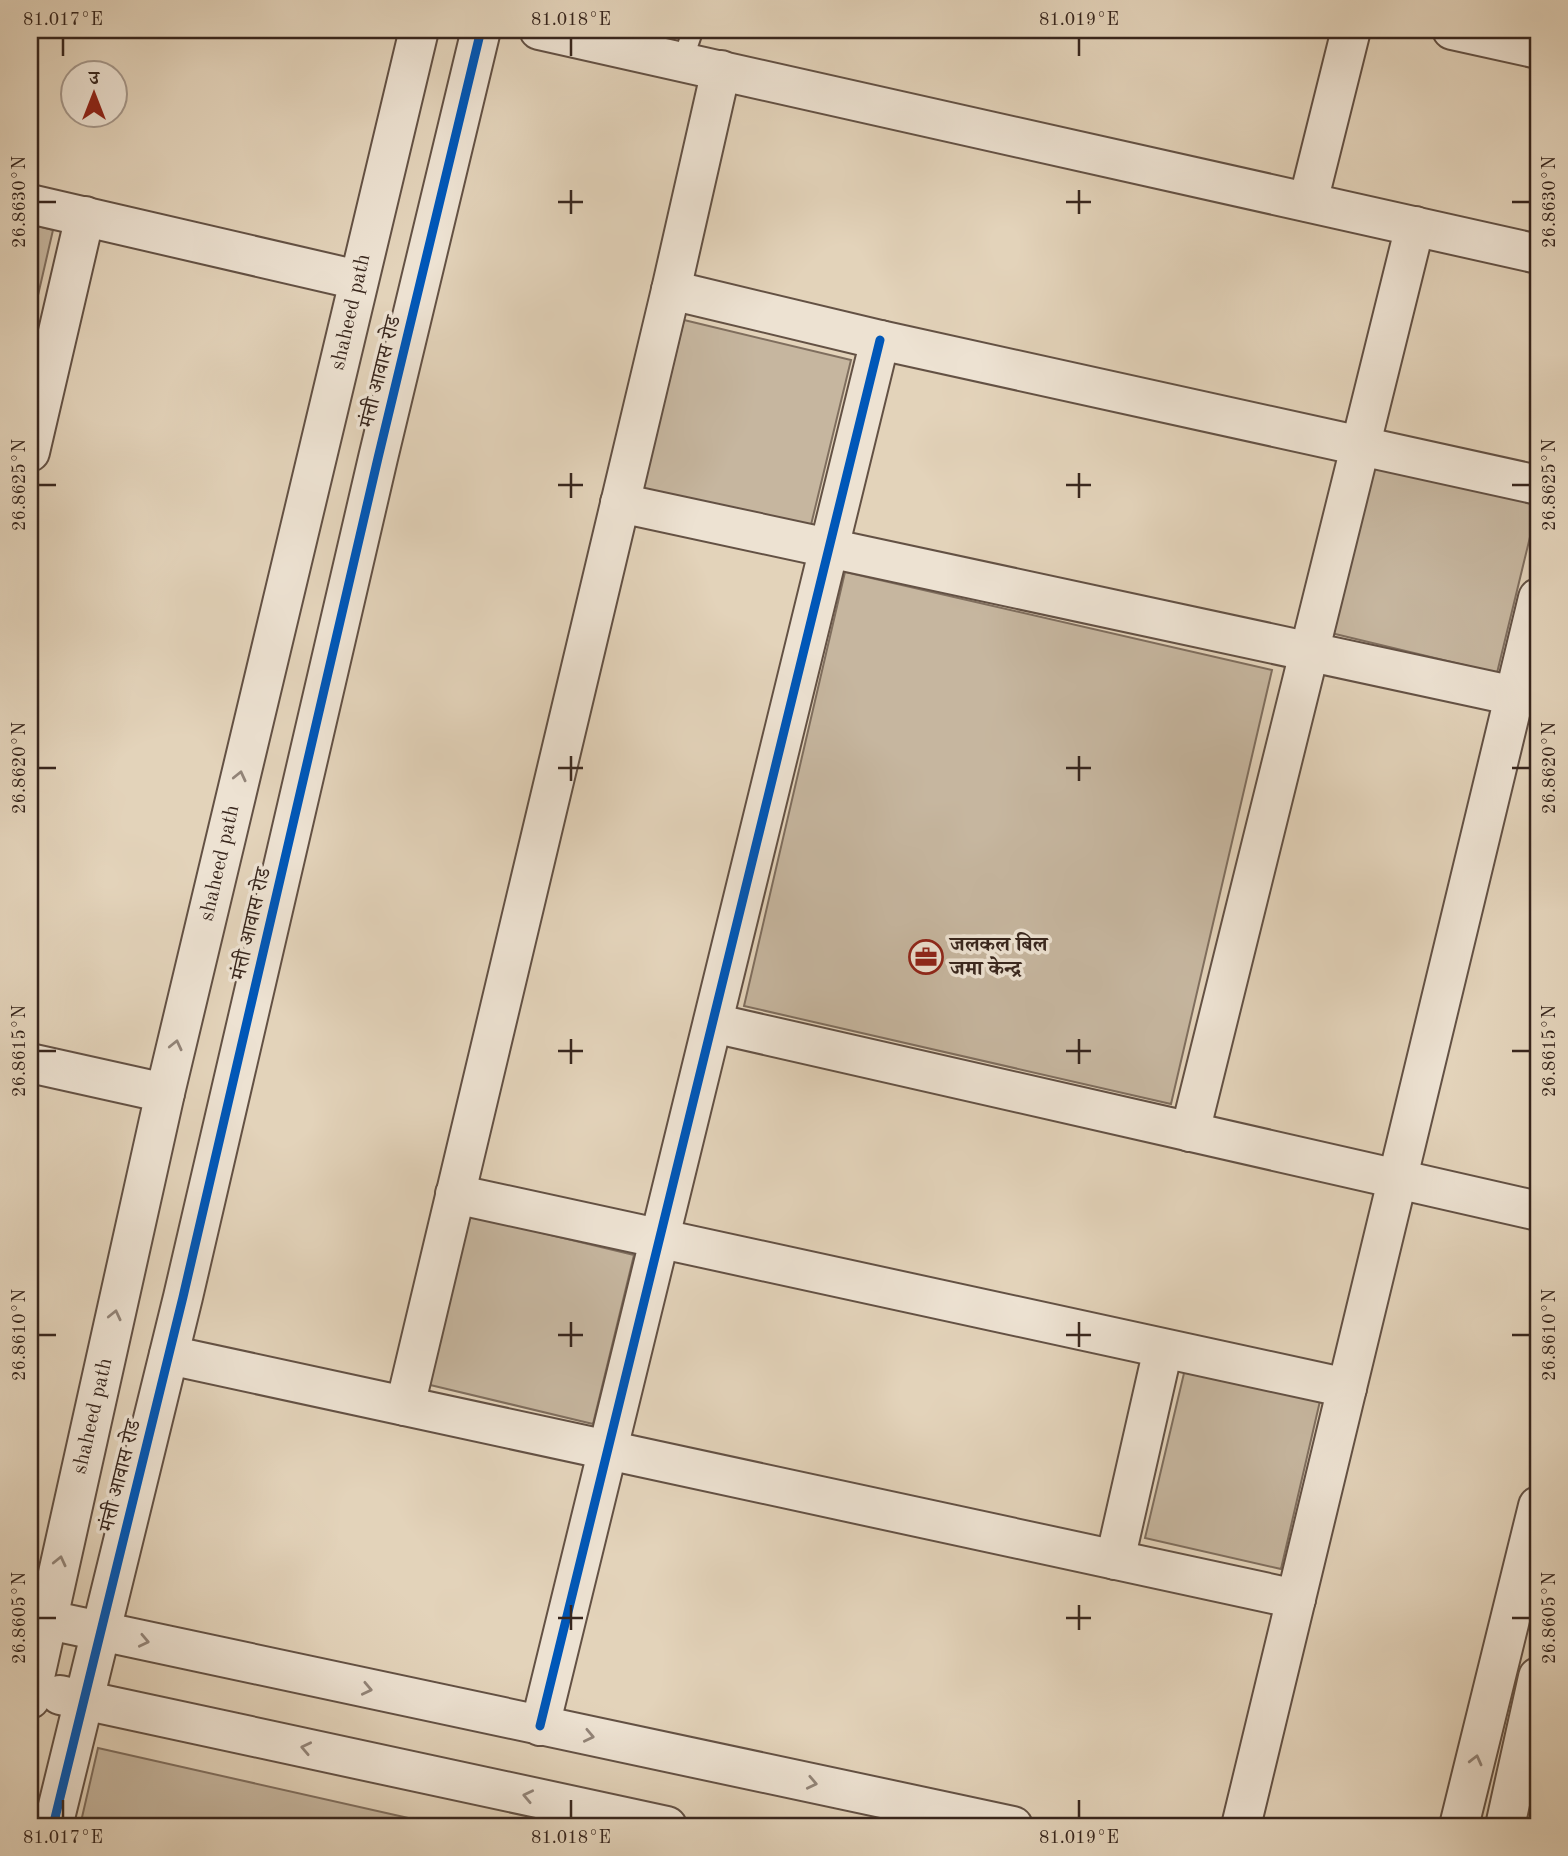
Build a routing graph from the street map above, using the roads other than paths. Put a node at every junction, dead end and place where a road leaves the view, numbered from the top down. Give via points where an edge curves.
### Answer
1 (419, 30) edge
2 (481, 30) edge
3 (539, 30) edge
4 (1350, 30) edge
5 (1452, 30) edge
6 (688, 46) edge
7 (1538, 49) edge
8 (720, 70) junction
9 (1308, 202) junction
10 (30, 204) edge
11 (85, 216) junction
12 (1415, 226) junction
13 (1538, 254) edge
14 (358, 280) junction
15 (671, 290) junction
16 (880, 340) junction
17 (1360, 446) junction
18 (30, 452) edge
19 (1538, 485) edge
20 (620, 503) junction
21 (829, 549) junction
22 (1538, 598) edge
23 (1309, 652) junction
24 (1515, 696) junction
25 (713, 1023) junction
26 (30, 1063) edge
27 (165, 1093) junction
28 (1190, 1132) junction
29 (1398, 1179) junction
30 (455, 1194) junction
31 (1538, 1211) edge
32 (660, 1239) junction
33 (1163, 1349) junction
34 (169, 1356) junction
35 (1347, 1388) junction
36 (405, 1406) junction
37 (608, 1451) junction
38 (1538, 1506) edge
39 (1115, 1560) junction
40 (1296, 1599) junction
41 (38, 1618) edge
42 (101, 1632) junction
43 (1520, 1657) edge
44 (1538, 1677) edge
45 (31, 1692) edge
46 (84, 1700) junction
47 (540, 1726) junction
48 (53, 1826) edge
49 (667, 1826) edge
50 (1013, 1826) edge
51 (1241, 1826) edge
52 (1459, 1826) edge
53 (1505, 1826) edge

1 - 14 street, shaheed path
2 - 34 street, मंत्ती आवास रोड
3 - 6 street
4 - 9 street
5 - 7 street
6 - 8 street
8 - 9 street
8 - 15 street
9 - 12 street
10 - 11 street
11 - 14 street
11 - 18 street
12 - 13 street
12 - 17 street
27 -> 14 street, shaheed path
15 - 16 street
15 - 20 street
16 - 17 street
16 - 21 street
17 - 19 street
17 - 23 street
20 - 21 street
20 - 30 street
21 - 23 street
21 - 25 street
22 - 24 street
23 - 24 street
23 - 28 street
24 - 29 street
25 - 28 street
25 - 32 street
26 - 27 street
41 -> 27 street, shaheed path
28 - 29 street
29 - 31 street
29 - 35 street
30 - 32 street
30 - 36 street
32 - 33 street
32 - 37 street
33 - 35 street
33 - 39 street
34 - 36 street
34 - 42 street, मंत्ती आवास रोड
35 - 40 street
36 - 37 street
37 - 39 street
37 - 47 street
38 - 43 street
39 - 40 street
40 - 51 street
41 - 42 street
41 - 45 street, shaheed path
42 - 46 street, मंत्ती आवास रोड
42 -> 47 street
52 -> 43 street
44 - 53 street
45 - 46 street
46 - 48 street, मंत्ती आवास रोड
49 -> 46 street
47 -> 50 street

